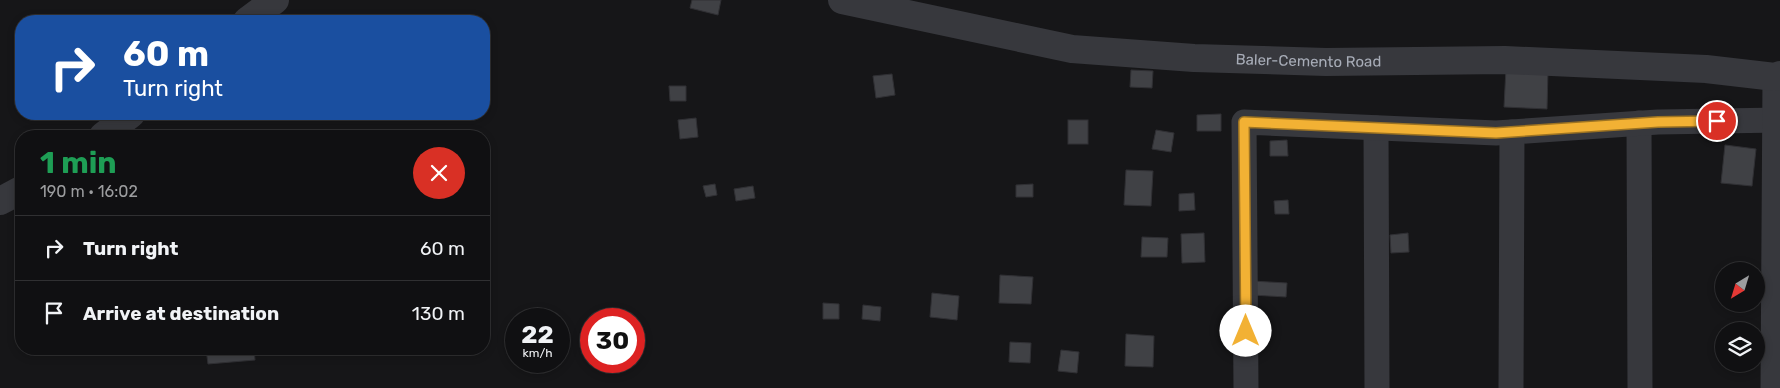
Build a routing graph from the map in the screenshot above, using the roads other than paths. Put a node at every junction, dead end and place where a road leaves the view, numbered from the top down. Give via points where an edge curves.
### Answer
1 (275, 0) edge
2 (842, 0) edge
3 (255, 15) edge
4 (1778, 76) edge
5 (123, 120) edge
6 (1777, 120) edge
7 (1638, 123) junction
8 (1376, 128) junction
9 (111, 130) edge
10 (1512, 132) junction
11 (15, 193) edge
12 (0, 201) edge
13 (1246, 388) edge
14 (1377, 388) edge
15 (1511, 388) edge
16 (1640, 388) edge
17 (1773, 388) edge

1 - 3 street
2 - 4 street, Baler-Cemento Road via 1072,50 1326,62 1505,60 1706,69
4 - 6 street
5 - 9 street
6 - 7 street
6 - 17 street
7 - 10 street
7 - 16 street
8 - 10 street
8 - 13 street via 1244,122
8 - 14 street
10 - 15 street
11 - 12 street

